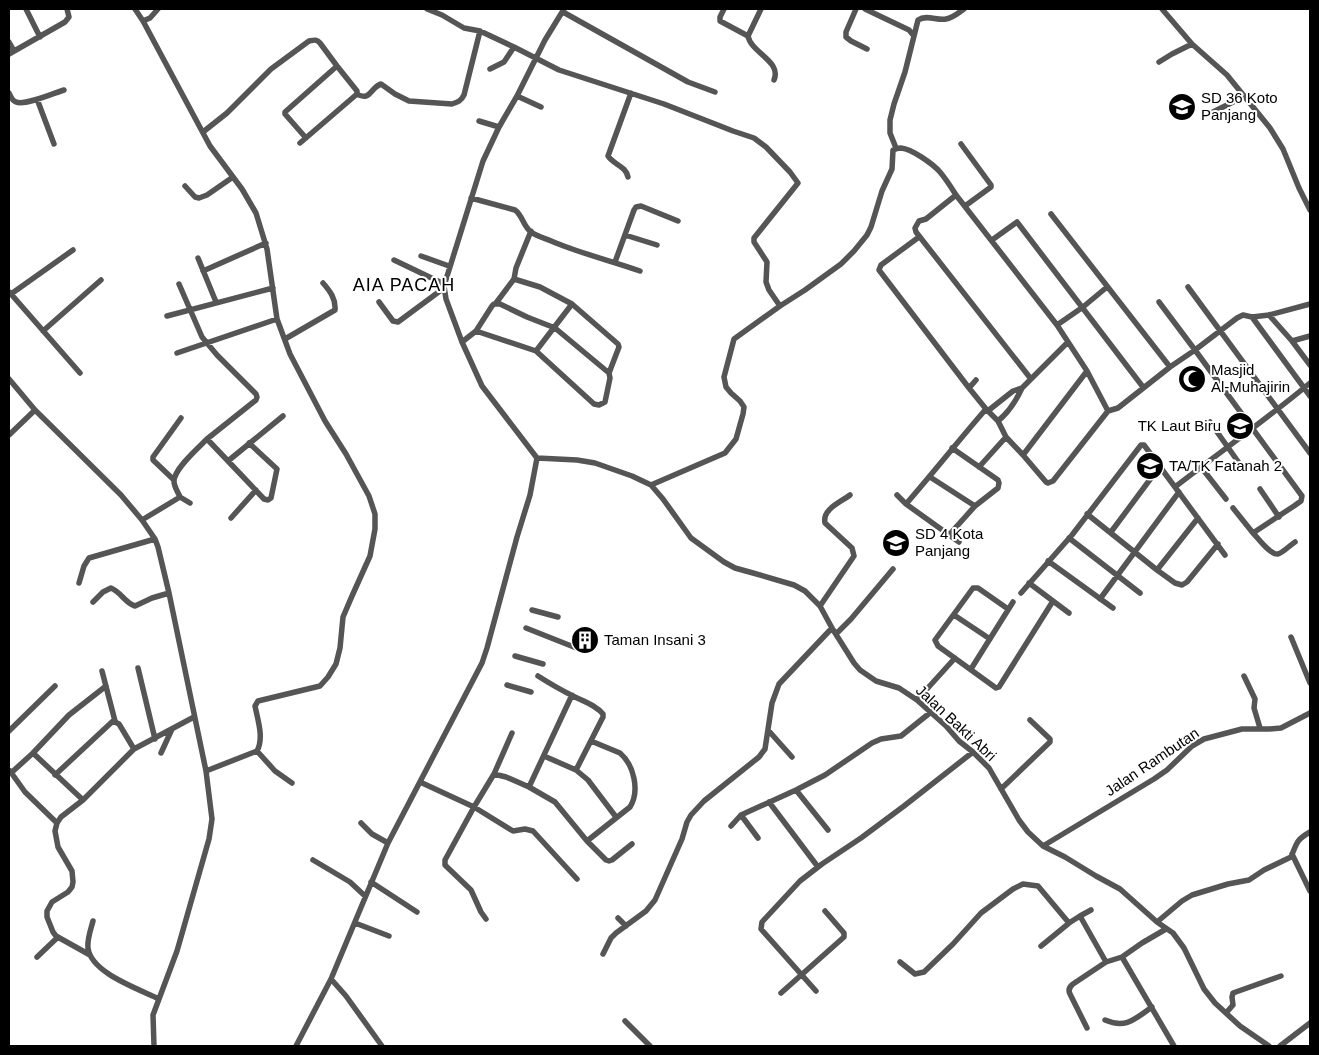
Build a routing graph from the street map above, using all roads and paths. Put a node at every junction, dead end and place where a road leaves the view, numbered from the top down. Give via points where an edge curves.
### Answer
1 (26, 9) edge
2 (67, 9) edge
3 (135, 9) edge
4 (158, 9) edge
5 (427, 9) edge
6 (724, 9) edge
7 (762, 9) edge
8 (856, 9) edge
9 (865, 9) edge
10 (964, 9) edge
11 (1162, 9) edge
12 (563, 10) edge
13 (143, 21) junction
14 (480, 31) junction
15 (40, 36) junction
16 (748, 36) junction
17 (914, 36) junction
18 (9, 42) edge
19 (1192, 44) junction
20 (514, 47) junction
21 (867, 49) dead end
22 (11, 52) edge
23 (536, 59) junction
24 (1159, 62) dead end
25 (336, 66) junction
26 (490, 69) dead end
27 (774, 80) dead end
28 (64, 90) dead end
29 (715, 92) dead end
30 (9, 93) edge
31 (357, 94) junction
32 (631, 94) junction
33 (517, 96) junction
34 (1245, 96) junction
35 (36, 99) junction
36 (541, 107) dead end
37 (1213, 112) dead end
38 (479, 121) dead end
39 (499, 127) junction
40 (203, 132) junction
41 (306, 138) junction
42 (300, 143) dead end
43 (54, 144) dead end
44 (961, 144) dead end
45 (896, 148) junction
46 (628, 176) dead end
47 (234, 177) junction
48 (185, 186) dead end
49 (956, 195) junction
50 (472, 198) junction
51 (965, 206) junction
52 (1310, 210) edge
53 (1052, 214) dead end
54 (678, 221) dead end
55 (531, 231) junction
56 (625, 235) junction
57 (919, 237) junction
58 (992, 240) junction
59 (266, 243) junction
60 (657, 245) dead end
61 (73, 250) dead end
62 (421, 256) dead end
63 (198, 258) dead end
64 (394, 260) dead end
65 (615, 262) junction
66 (449, 266) junction
67 (203, 271) junction
68 (640, 271) dead end
69 (101, 280) dead end
70 (514, 280) junction
71 (323, 283) dead end
72 (179, 284) dead end
73 (444, 286) junction
74 (1107, 287) junction
75 (1188, 287) dead end
76 (273, 288) junction
77 (10, 293) edge
78 (216, 302) junction
79 (379, 302) dead end
80 (1159, 302) dead end
81 (496, 303) junction
82 (572, 304) junction
83 (1310, 304) edge
84 (780, 306) junction
85 (1083, 306) junction
86 (191, 310) junction
87 (1269, 315) junction
88 (167, 316) dead end
89 (1252, 317) junction
90 (278, 318) junction
91 (1057, 325) junction
92 (555, 328) junction
93 (43, 331) junction
94 (476, 331) junction
95 (1221, 331) junction
96 (1310, 336) edge
97 (285, 339) junction
98 (462, 342) junction
99 (1068, 342) junction
100 (1292, 342) junction
101 (207, 343) junction
102 (1195, 350) junction
103 (536, 351) junction
104 (177, 353) dead end
105 (1310, 365) edge
106 (1170, 367) junction
107 (1087, 371) junction
108 (80, 373) dead end
109 (609, 373) junction
110 (9, 379) edge
111 (1030, 379) junction
112 (976, 380) dead end
113 (1310, 383) edge
114 (1144, 387) junction
115 (969, 388) junction
116 (1022, 388) junction
117 (1304, 388) junction
118 (1310, 396) edge
119 (35, 410) junction
120 (988, 410) junction
121 (1278, 410) junction
122 (1108, 411) junction
123 (283, 416) dead end
124 (181, 418) dead end
125 (998, 421) junction
126 (1210, 422) dead end
127 (1253, 427) junction
128 (9, 435) edge
129 (1006, 437) junction
130 (207, 440) junction
131 (250, 442) junction
132 (1228, 447) junction
133 (952, 448) junction
134 (1310, 453) edge
135 (1023, 455) junction
136 (537, 458) junction
137 (228, 461) junction
138 (1160, 466) junction
139 (979, 467) junction
140 (1201, 467) junction
141 (1244, 470) dead end
142 (930, 477) junction
143 (174, 480) junction
144 (651, 485) junction
145 (1177, 489) junction
146 (1260, 489) dead end
147 (256, 490) junction
148 (850, 495) dead end
149 (897, 495) dead end
150 (180, 497) junction
151 (1226, 499) dead end
152 (190, 503) dead end
153 (906, 504) junction
154 (975, 506) junction
155 (1233, 508) dead end
156 (1088, 514) junction
157 (1279, 517) junction
158 (231, 518) dead end
159 (1198, 518) junction
160 (142, 520) junction
161 (1111, 532) junction
162 (1253, 533) junction
163 (949, 534) junction
164 (1069, 538) junction
165 (155, 539) junction
166 (959, 542) dead end
167 (1295, 542) dead end
168 (1218, 544) junction
169 (1135, 552) junction
170 (1225, 555) dead end
171 (1048, 561) junction
172 (893, 569) dead end
173 (1158, 570) junction
174 (1118, 575) junction
175 (79, 583) dead end
176 (1029, 583) junction
177 (169, 593) junction
178 (1021, 593) dead end
179 (1140, 593) dead end
180 (1100, 599) junction
181 (1053, 601) junction
182 (93, 602) dead end
183 (1013, 602) dead end
184 (820, 606) junction
185 (1113, 608) dead end
186 (532, 610) dead end
187 (1008, 610) junction
188 (1070, 612) dead end
189 (954, 615) junction
190 (558, 618) dead end
191 (526, 628) dead end
192 (834, 630) junction
193 (1291, 637) dead end
194 (990, 639) junction
195 (584, 651) dead end
196 (515, 656) dead end
197 (955, 658) junction
198 (542, 664) dead end
199 (138, 668) dead end
200 (971, 669) junction
201 (102, 671) dead end
202 (538, 676) dead end
203 (1244, 676) dead end
204 (1310, 683) edge
205 (507, 685) dead end
206 (55, 686) dead end
207 (106, 686) junction
208 (531, 692) dead end
209 (572, 695) junction
210 (917, 700) junction
211 (931, 712) junction
212 (1310, 713) edge
213 (194, 717) junction
214 (1030, 720) dead end
215 (115, 721) junction
216 (1260, 728) junction
217 (172, 730) junction
218 (768, 730) junction
219 (9, 731) edge
220 (512, 733) dead end
221 (155, 739) junction
222 (591, 741) junction
223 (134, 749) junction
224 (257, 752) junction
225 (973, 752) junction
226 (33, 753) junction
227 (161, 753) dead end
228 (544, 756) junction
229 (792, 757) dead end
230 (576, 770) junction
231 (10, 771) edge
232 (206, 771) junction
233 (494, 774) junction
234 (55, 775) junction
235 (420, 782) junction
236 (292, 783) dead end
237 (529, 787) junction
238 (1001, 789) junction
239 (796, 790) junction
240 (83, 800) junction
241 (769, 802) junction
242 (474, 808) junction
243 (741, 815) junction
244 (616, 817) junction
245 (57, 823) junction
246 (361, 823) dead end
247 (731, 826) dead end
248 (828, 830) dead end
249 (1310, 832) edge
250 (758, 838) dead end
251 (587, 841) junction
252 (388, 843) junction
253 (632, 844) dead end
254 (1043, 846) junction
255 (1292, 854) junction
256 (313, 860) dead end
257 (818, 867) junction
258 (577, 879) dead end
259 (371, 882) junction
260 (1310, 891) edge
261 (365, 896) junction
262 (1091, 910) dead end
263 (825, 911) dead end
264 (417, 912) dead end
265 (1080, 916) junction
266 (618, 918) dead end
267 (486, 919) dead end
268 (93, 921) dead end
269 (1157, 922) junction
270 (355, 923) junction
271 (1069, 923) junction
272 (626, 926) junction
273 (1166, 929) junction
274 (388, 936) dead end
275 (58, 937) junction
276 (1041, 946) dead end
277 (603, 954) dead end
278 (90, 955) junction
279 (37, 957) dead end
280 (1122, 957) junction
281 (900, 962) dead end
282 (1106, 962) junction
283 (802, 975) junction
284 (1281, 976) dead end
285 (331, 979) junction
286 (816, 991) dead end
287 (781, 993) dead end
288 (159, 999) junction
289 (1152, 1007) junction
290 (1226, 1013) junction
291 (1105, 1020) dead end
292 (625, 1021) dead end
293 (1310, 1023) edge
294 (1087, 1028) dead end
295 (154, 1046) edge
296 (296, 1046) edge
297 (382, 1046) edge
298 (650, 1046) edge
299 (1174, 1046) edge
300 (1269, 1046) edge
301 (1280, 1046) edge

1 - 15 street
2 - 15 street via 69,17 65,22
3 - 13 street
4 - 13 street
5 - 14 street via 464,28
6 - 16 street via 720,21
7 - 16 street
8 - 21 street via 846,37
9 - 17 street via 909,30
10 - 17 street via 949,19 920,18
11 - 19 street
12 - 23 street
12 - 29 street via 688,82
13 - 40 street
14 - 20 street
14 - 31 street via 464,95 458,103 409,101 381,84 365,96
15 - 22 street
16 - 27 street via 751,44 775,70
17 - 45 street via 890,120 890,133
18 - 22 street
19 - 24 street
19 - 34 street
20 - 23 street
20 - 26 street via 504,62
23 - 32 street
23 - 33 street
25 - 31 street
25 - 40 street via 318,40 309,41 271,69
25 - 41 street via 285,111
28 - 35 street
30 - 35 street via 20,104
31 - 41 street
32 - 46 street via 608,156
32 - 84 street via 754,138 798,181 754,238 767,262 769,290
33 - 36 street
33 - 39 street
34 - 37 street
34 - 52 street via 1283,149
35 - 43 street
38 - 39 street
39 - 50 street via 482,161
40 - 47 street
41 - 42 street
44 - 51 street via 991,186
45 - 49 street via 911,152 935,167
45 - 84 street via 893,150 892,169 867,235 841,264
47 - 48 street via 199,198
47 - 59 street via 256,213
49 - 51 street
49 - 57 street via 919,221 915,228
50 - 55 street via 515,210
50 - 66 street
51 - 58 street
53 - 74 street
54 - 56 street via 638,206
55 - 65 street via 574,250
55 - 70 street
56 - 60 street
56 - 65 street
57 - 111 street
57 - 115 street via 881,265 879,270
58 - 85 street via 1017,222
58 - 91 street
59 - 67 street
59 - 76 street
61 - 77 street
62 - 66 street
63 - 67 street
64 - 73 street
65 - 68 street
66 - 73 street
67 - 78 street
69 - 93 street
70 - 81 street
70 - 82 street via 540,288
71 - 97 street via 331,292 335,310
72 - 86 street
73 - 79 street via 398,322 393,321
73 - 98 street
74 - 85 street
74 - 106 street
75 - 95 street
76 - 78 street
76 - 90 street
77 - 93 street
78 - 86 street
80 - 102 street
81 - 92 street
81 - 94 street
82 - 92 street
82 - 109 street via 618,344
83 - 87 street
84 - 144 street via 734,339 724,377 726,387 744,407 736,439 725,453
85 - 91 street
85 - 114 street
86 - 88 street
86 - 101 street
87 - 89 street
87 - 100 street
89 - 95 street via 1243,315 1236,318
89 - 117 street
90 - 97 street
90 - 101 street
91 - 99 street
92 - 103 street
92 - 109 street
93 - 108 street
94 - 98 street
94 - 103 street
95 - 102 street
95 - 121 street
96 - 100 street
97 - 224 street via 325,421 369,496 375,514 375,529 370,556 343,617 336,664 320,686 258,701 255,706 260,745
98 - 136 street via 482,386
99 - 107 street
99 - 111 street
100 - 105 street
101 - 104 street
101 - 130 street via 257,397
102 - 106 street
102 - 127 street
103 - 109 street via 594,404 606,402
106 - 114 street
107 - 122 street
107 - 135 street
110 - 119 street
111 - 116 street
112 - 115 street
113 - 117 street
114 - 122 street via 1118,408
115 - 120 street
116 - 120 street via 1012,391
116 - 125 street via 1010,409
117 - 118 street
117 - 121 street
119 - 128 street
119 - 160 street
120 - 125 street
120 - 133 street
121 - 127 street
121 - 134 street
122 - 135 street via 1053,481 1046,482
123 - 131 street
124 - 143 street via 153,457
125 - 129 street
126 - 132 street
127 - 132 street
127 - 157 street via 1302,496 1301,501
129 - 135 street
129 - 139 street
130 - 137 street
130 - 143 street via 185,461
131 - 137 street
131 - 147 street via 277,469 271,498 264,499
132 - 140 street
132 - 141 street
133 - 139 street
133 - 142 street
136 - 144 street, Jalan Bakti Abri via 595,463
136 - 235 street via 530,495 482,663
137 - 147 street
138 - 145 street
138 - 156 street via 1141,445
138 - 161 street
139 - 154 street via 998,480 999,486
140 - 145 street
140 - 151 street
142 - 153 street
142 - 154 street
143 - 150 street
144 - 184 street, Jalan Bakti Abri via 691,538 701,546 735,568 794,585
145 - 159 street
145 - 169 street
146 - 157 street
147 - 158 street
148 - 184 street via 827,512 824,519 852,548 854,556
149 - 153 street
150 - 152 street
150 - 160 street
153 - 163 street
154 - 163 street
155 - 162 street
156 - 161 street
156 - 164 street
157 - 162 street
159 - 168 street
159 - 173 street
160 - 165 street
161 - 169 street
162 - 167 street via 1275,554
163 - 166 street
164 - 171 street
164 - 174 street
165 - 175 street via 89,558
165 - 177 street
168 - 170 street
168 - 173 street via 1182,585 1174,583
169 - 173 street
169 - 174 street
171 - 176 street
171 - 180 street
172 - 192 street via 851,619
174 - 179 street
174 - 180 street
176 - 178 street
176 - 181 street
177 - 182 street via 135,606 116,590 109,589
177 - 213 street
180 - 185 street
181 - 188 street
181 - 200 street via 999,687
183 - 187 street
184 - 192 street, Jalan Bakti Abri
186 - 190 street
187 - 189 street via 975,587
187 - 194 street
189 - 194 street
189 - 197 street via 935,640
191 - 195 street
192 - 210 street, Jalan Bakti Abri via 866,676 899,688
192 - 218 street via 779,684
193 - 204 street
194 - 200 street
196 - 198 street
197 - 200 street
197 - 210 street
199 - 221 street
201 - 207 street
202 - 209 street
203 - 216 street via 1255,698 1254,708
205 - 208 street
206 - 219 street
207 - 215 street
207 - 226 street via 69,715
209 - 222 street via 604,714
209 - 228 street
210 - 211 street, Jalan Bakti Abri
211 - 225 street, Jalan Bakti Abri
211 - 239 street via 901,736 872,743
212 - 216 street, Jalan Rambutan via 1281,728
213 - 217 street
213 - 232 street
214 - 238 street via 1050,742
215 - 223 street
215 - 234 street
216 - 254 street, Jalan Rambutan via 1204,739 1154,779
217 - 221 street
217 - 227 street
218 - 229 street
218 - 272 street via 765,749 759,758 691,815 655,900
220 - 233 street
221 - 223 street
222 - 230 street
222 - 244 street via 620,753 632,771 633,803
223 - 240 street
224 - 232 street
224 - 236 street
225 - 238 street, Jalan Bakti Abri via 989,768
225 - 257 street
226 - 231 street
226 - 234 street
228 - 230 street
228 - 237 street
230 - 244 street via 588,780
231 - 245 street
232 - 288 street via 212,819 209,839 177,951
233 - 237 street
233 - 242 street
234 - 240 street
235 - 242 street
235 - 252 street
237 - 251 street via 555,802
238 - 254 street, Jalan Bakti Abri via 1028,832
239 - 241 street
239 - 248 street
240 - 245 street
241 - 243 street
241 - 257 street
242 - 258 street via 513,831 533,830
242 - 267 street via 445,865 471,890
243 - 247 street
243 - 250 street
244 - 251 street
245 - 275 street via 58,847 72,871 73,882 68,892 52,902 48,911 47,917
246 - 252 street
249 - 255 street via 1297,841
251 - 253 street via 609,861
252 - 259 street
254 - 269 street, Jalan Bakti Abri via 1120,889
255 - 260 street
255 - 269 street via 1249,880 1192,894
256 - 261 street via 350,882
257 - 283 street via 760,925
259 - 261 street
259 - 264 street
261 - 270 street
262 - 265 street
263 - 283 street via 844,937
265 - 271 street
265 - 282 street
266 - 272 street
268 - 278 street via 88,948
269 - 273 street, Jalan Bakti Abri
270 - 274 street
270 - 285 street
271 - 276 street
271 - 281 street via 1038,886 1024,884 981,913 924,972 915,974
272 - 277 street via 611,938
273 - 280 street
273 - 290 street, Jalan Bakti Abri via 1178,939 1204,989
275 - 278 street
275 - 279 street
278 - 288 street via 107,974
280 - 282 street
280 - 289 street
282 - 294 street via 1073,984 1068,991
283 - 286 street
283 - 287 street
284 - 290 street via 1233,993 1233,1005
285 - 296 street
285 - 297 street
288 - 295 street via 153,1015
289 - 291 street via 1124,1024
289 - 299 street
290 - 300 street, Jalan Bakti Abri
292 - 298 street
293 - 301 street

